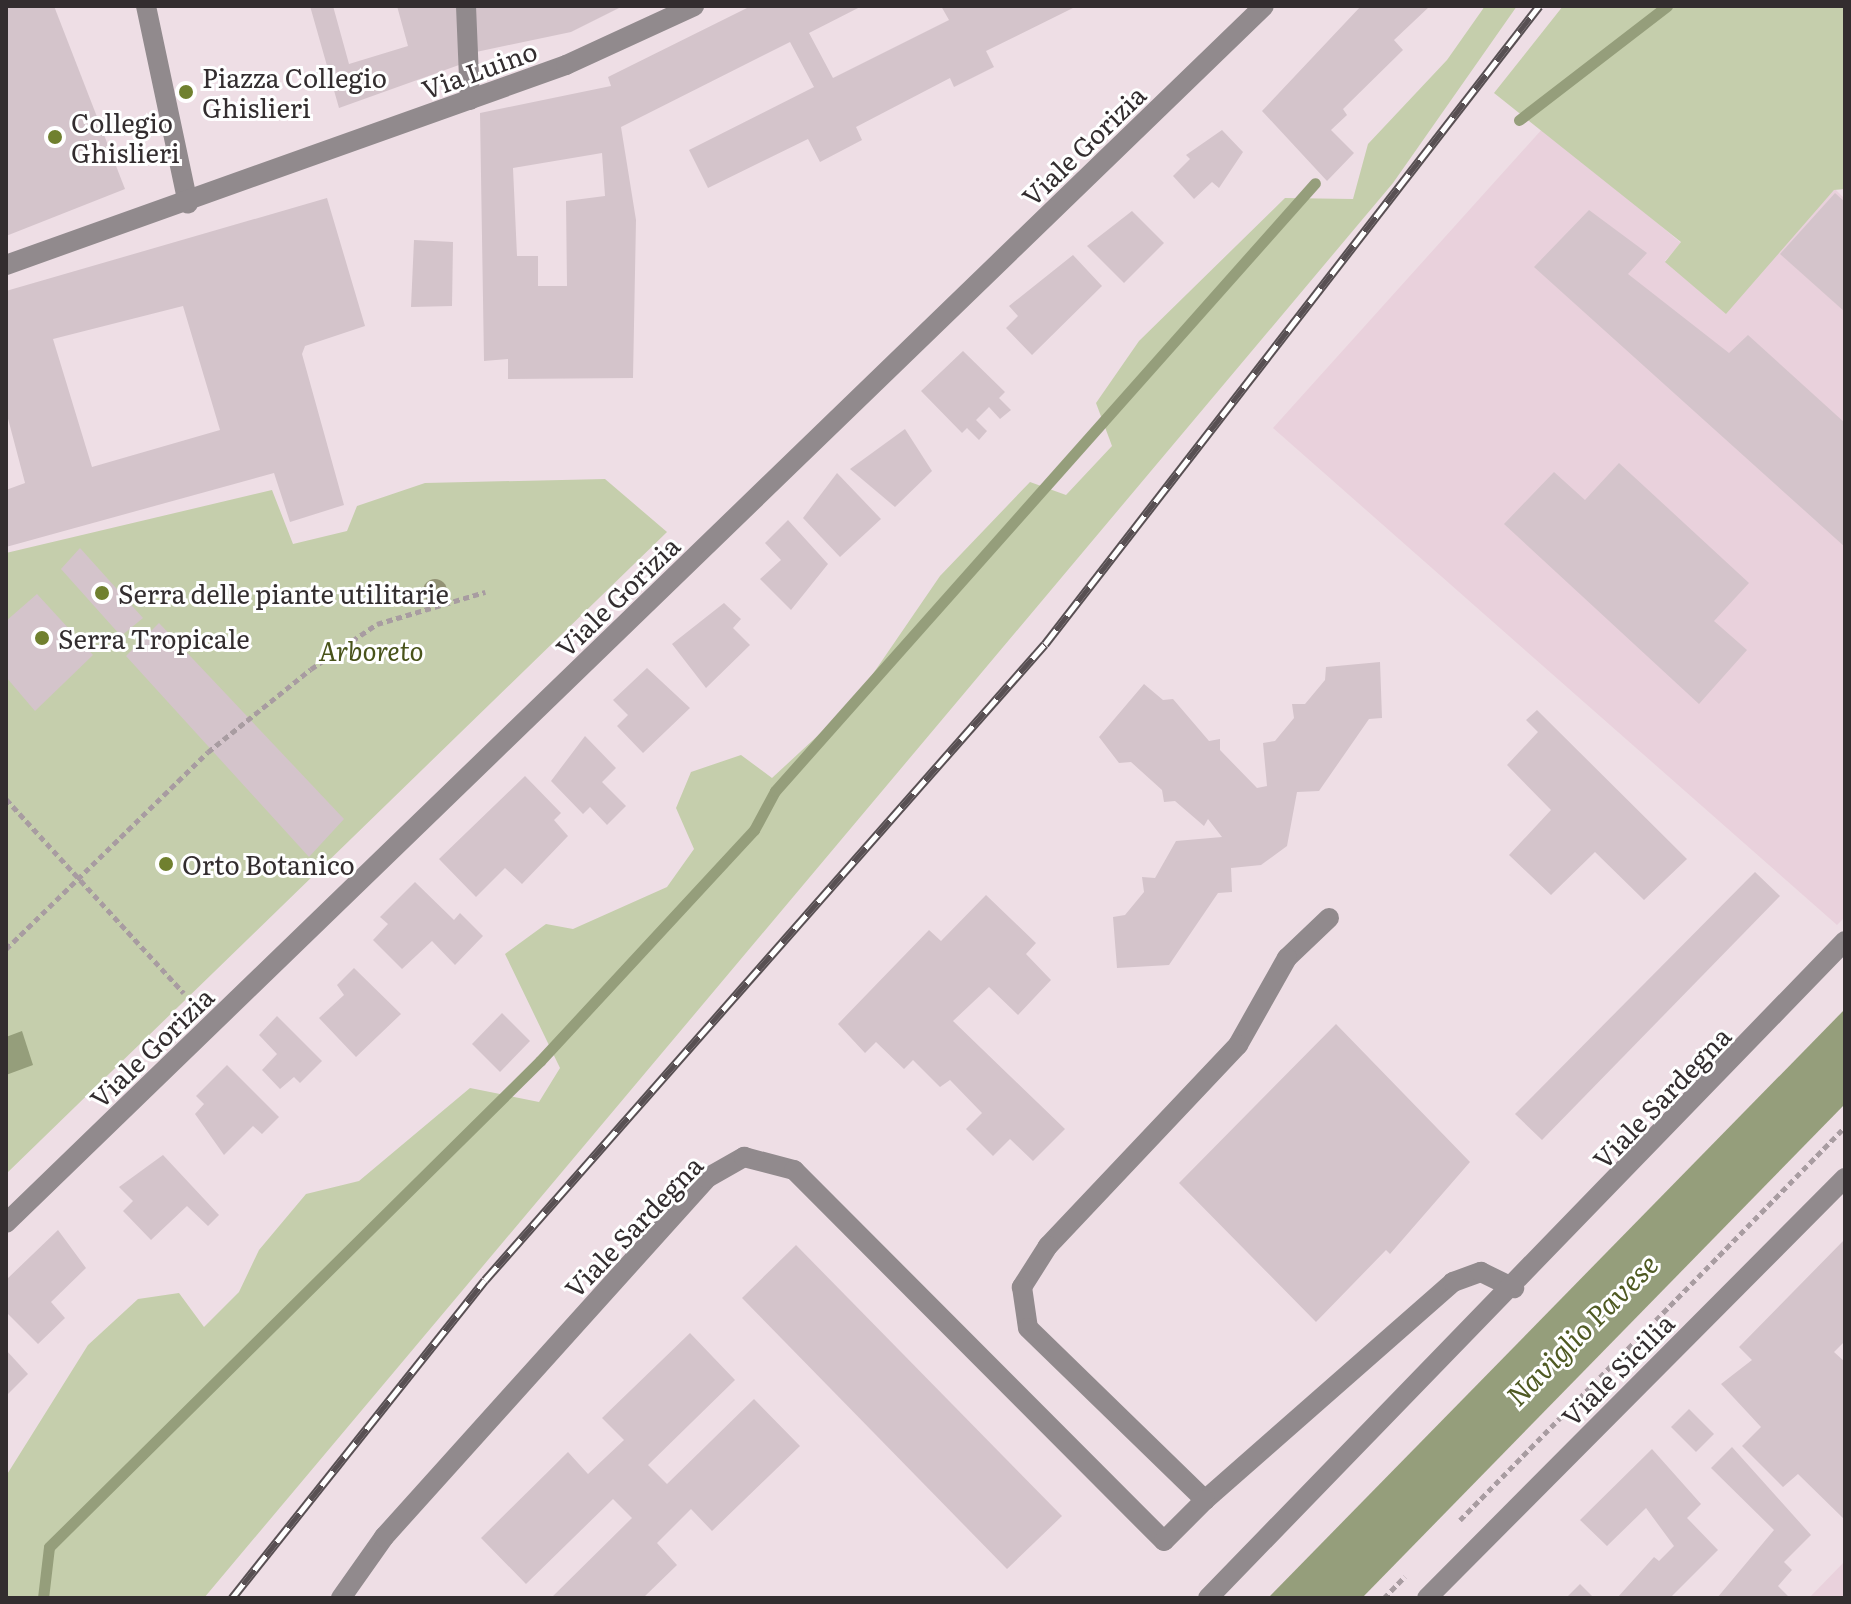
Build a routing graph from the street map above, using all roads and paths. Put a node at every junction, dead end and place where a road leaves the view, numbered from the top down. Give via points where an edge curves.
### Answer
1 (146, 6) edge
2 (466, 6) edge
3 (694, 6) edge
4 (1264, 6) edge
5 (470, 100) junction
6 (188, 204) junction
7 (6, 265) edge
8 (485, 592) dead end
9 (6, 799) edge
10 (78, 879) junction
11 (1329, 918) dead end
12 (1845, 941) edge
13 (6, 949) edge
14 (184, 993) dead end
15 (1845, 1127) edge
16 (1845, 1178) edge
17 (6, 1223) edge
18 (1514, 1288) junction
19 (1205, 1500) junction
20 (1456, 1524) dead end
21 (1415, 1566) dead end
22 (341, 1598) edge
23 (1208, 1598) edge
24 (1384, 1598) edge
25 (1427, 1598) edge

1 - 6 street
2 - 5 street
3 - 5 street, Via Luino
4 - 17 street, Viale Gorizia
5 - 6 street, Via Luino
6 - 7 street, Via Luino
8 - 10 path via 377,624 311,669 208,752
9 - 10 path
10 - 13 path
10 - 14 path
11 - 19 street via 1287,958 1238,1045 1048,1246 1022,1287 1028,1328
12 - 18 street, Viale Sardegna
15 - 20 path
16 - 25 street, Viale Sicilia
18 - 19 street, Viale Sardegna via 1481,1272 1453,1282
18 - 23 street, Viale Sardegna
19 - 22 street, Viale Sardegna via 1164,1541 794,1170 744,1157 707,1178 384,1537
21 - 24 path

